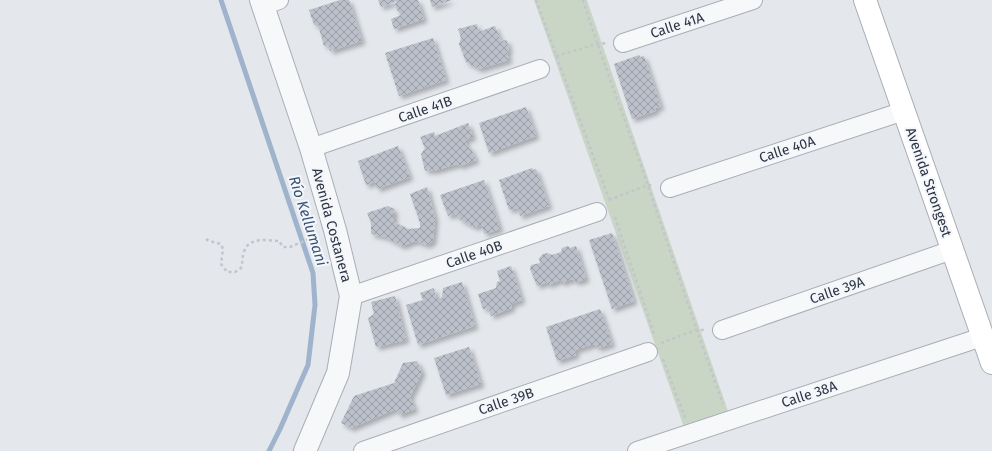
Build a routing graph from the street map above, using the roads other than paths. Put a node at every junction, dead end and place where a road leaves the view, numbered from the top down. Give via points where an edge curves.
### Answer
1 (753, 0) edge
2 (866, 0) edge
3 (268, 2) edge
4 (623, 43) dead end
5 (540, 69) dead end
6 (904, 111) junction
7 (311, 148) junction
8 (670, 188) road end
9 (597, 212) road end
10 (952, 250) junction
11 (351, 296) junction
12 (722, 330) road end
13 (982, 337) junction
14 (648, 352) road end
15 (992, 363) edge
16 (305, 451) edge
17 (363, 451) edge
18 (637, 451) edge

1 - 4 street, Calle 41A
2 - 6 main road, Avenida Strongest
3 - 7 street, Avenida Costanera
5 - 7 street, Calle 41B
6 - 8 street, Calle 40A
6 - 10 main road, Avenida Strongest
7 - 11 street, Avenida Costanera
9 - 11 street, Calle 40B
10 - 12 street, Calle 39A
10 - 13 main road, Avenida Strongest
11 - 16 street, Avenida Costanera via 338,373
13 - 15 main road, Avenida Strongest
13 - 18 street, Calle 38A
14 - 17 street, Calle 39B

